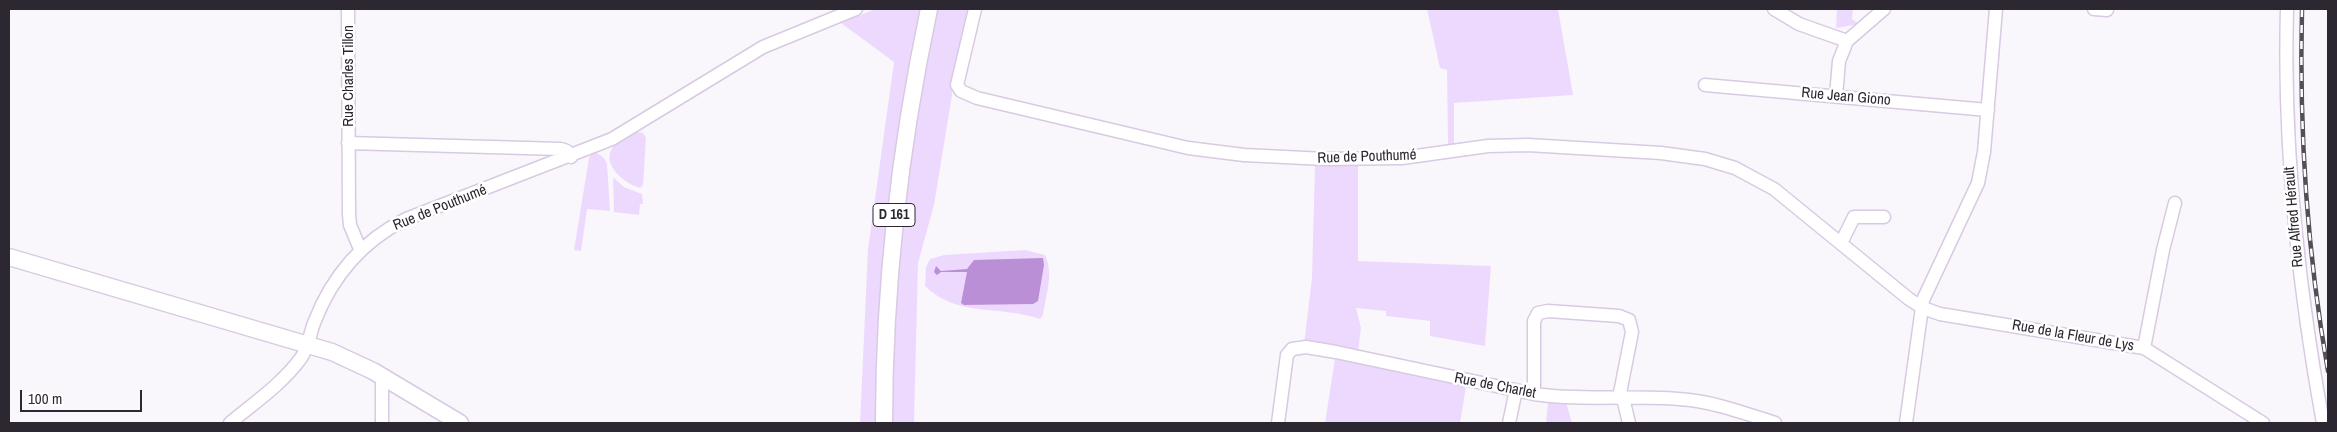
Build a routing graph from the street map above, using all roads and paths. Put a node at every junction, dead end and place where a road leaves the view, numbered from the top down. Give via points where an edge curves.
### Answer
1 (348, 9) edge
2 (856, 9) edge
3 (929, 9) edge
4 (975, 9) edge
5 (1774, 9) edge
6 (1884, 9) edge
7 (1996, 9) edge
8 (2288, 9) edge
9 (1847, 41) junction
10 (1705, 84) dead end
11 (1836, 96) junction
12 (1988, 110) junction
13 (348, 143) junction
14 (571, 157) junction
15 (2175, 203) dead end
16 (1884, 218) dead end
17 (1841, 243) junction
18 (360, 249) junction
19 (9, 257) edge
20 (1923, 308) junction
21 (307, 345) junction
22 (2144, 348) junction
23 (382, 377) junction
24 (1516, 390) junction
25 (1534, 394) junction
26 (1621, 398) junction
27 (1743, 418) edge
28 (230, 423) edge
29 (382, 423) edge
30 (460, 423) edge
31 (884, 423) edge
32 (1278, 423) edge
33 (1509, 423) edge
34 (1629, 423) edge
35 (1775, 423) edge
36 (1906, 423) edge
37 (2263, 423) edge
38 (2322, 423) edge

1 - 13 street, Rue Charles Tillon
2 - 14 street, Rue de Pouthumé via 763,47 630,130
3 - 31 main road, D 161 via 902,151 893,228 884,348
4 - 17 street, Rue de Pouthumé via 957,84 961,91 978,98 1188,148 1244,155 1402,158 1488,146 1528,145 1661,152 1693,157 1726,165 1762,183 1788,199
5 - 9 street via 1799,24
6 - 9 street
7 - 12 street
8 - 38 street, Rue Alfred Hérault via 2292,204 2301,291
9 - 11 street via 1840,61
10 - 11 street, Rue Jean Giono
11 - 12 street, Rue Jean Giono
12 - 20 street via 1978,183 1927,290
13 - 14 street via 561,149
13 - 18 street, Rue Charles Tillon via 350,225
14 - 18 street, Rue de Pouthumé via 406,219
15 - 22 street
16 - 17 street via 1854,217
17 - 20 street, Rue de Pouthumé
18 - 21 street, Rue de Pouthumé via 330,290
19 - 21 main road
20 - 22 street, Rue de la Fleur de Lys via 1940,314
20 - 36 street
21 - 23 main road via 345,358
21 - 28 street, Rue de Pouthumé via 302,357 285,376
22 - 37 street, Rue de la Fleur de Lys
23 - 29 street
23 - 30 main road
24 - 25 street, Rue de Charlet
24 - 32 street, Rue de Charlet via 1328,350 1295,348 1287,355
24 - 33 street
25 - 26 street, Rue de Charlet via 1564,398
25 - 26 street via 1534,321 1538,313 1548,311 1619,316 1629,320 1632,332
26 - 27 street, Rue de Charlet via 1681,399
26 - 34 street
27 - 35 street, Rue de Charlet

